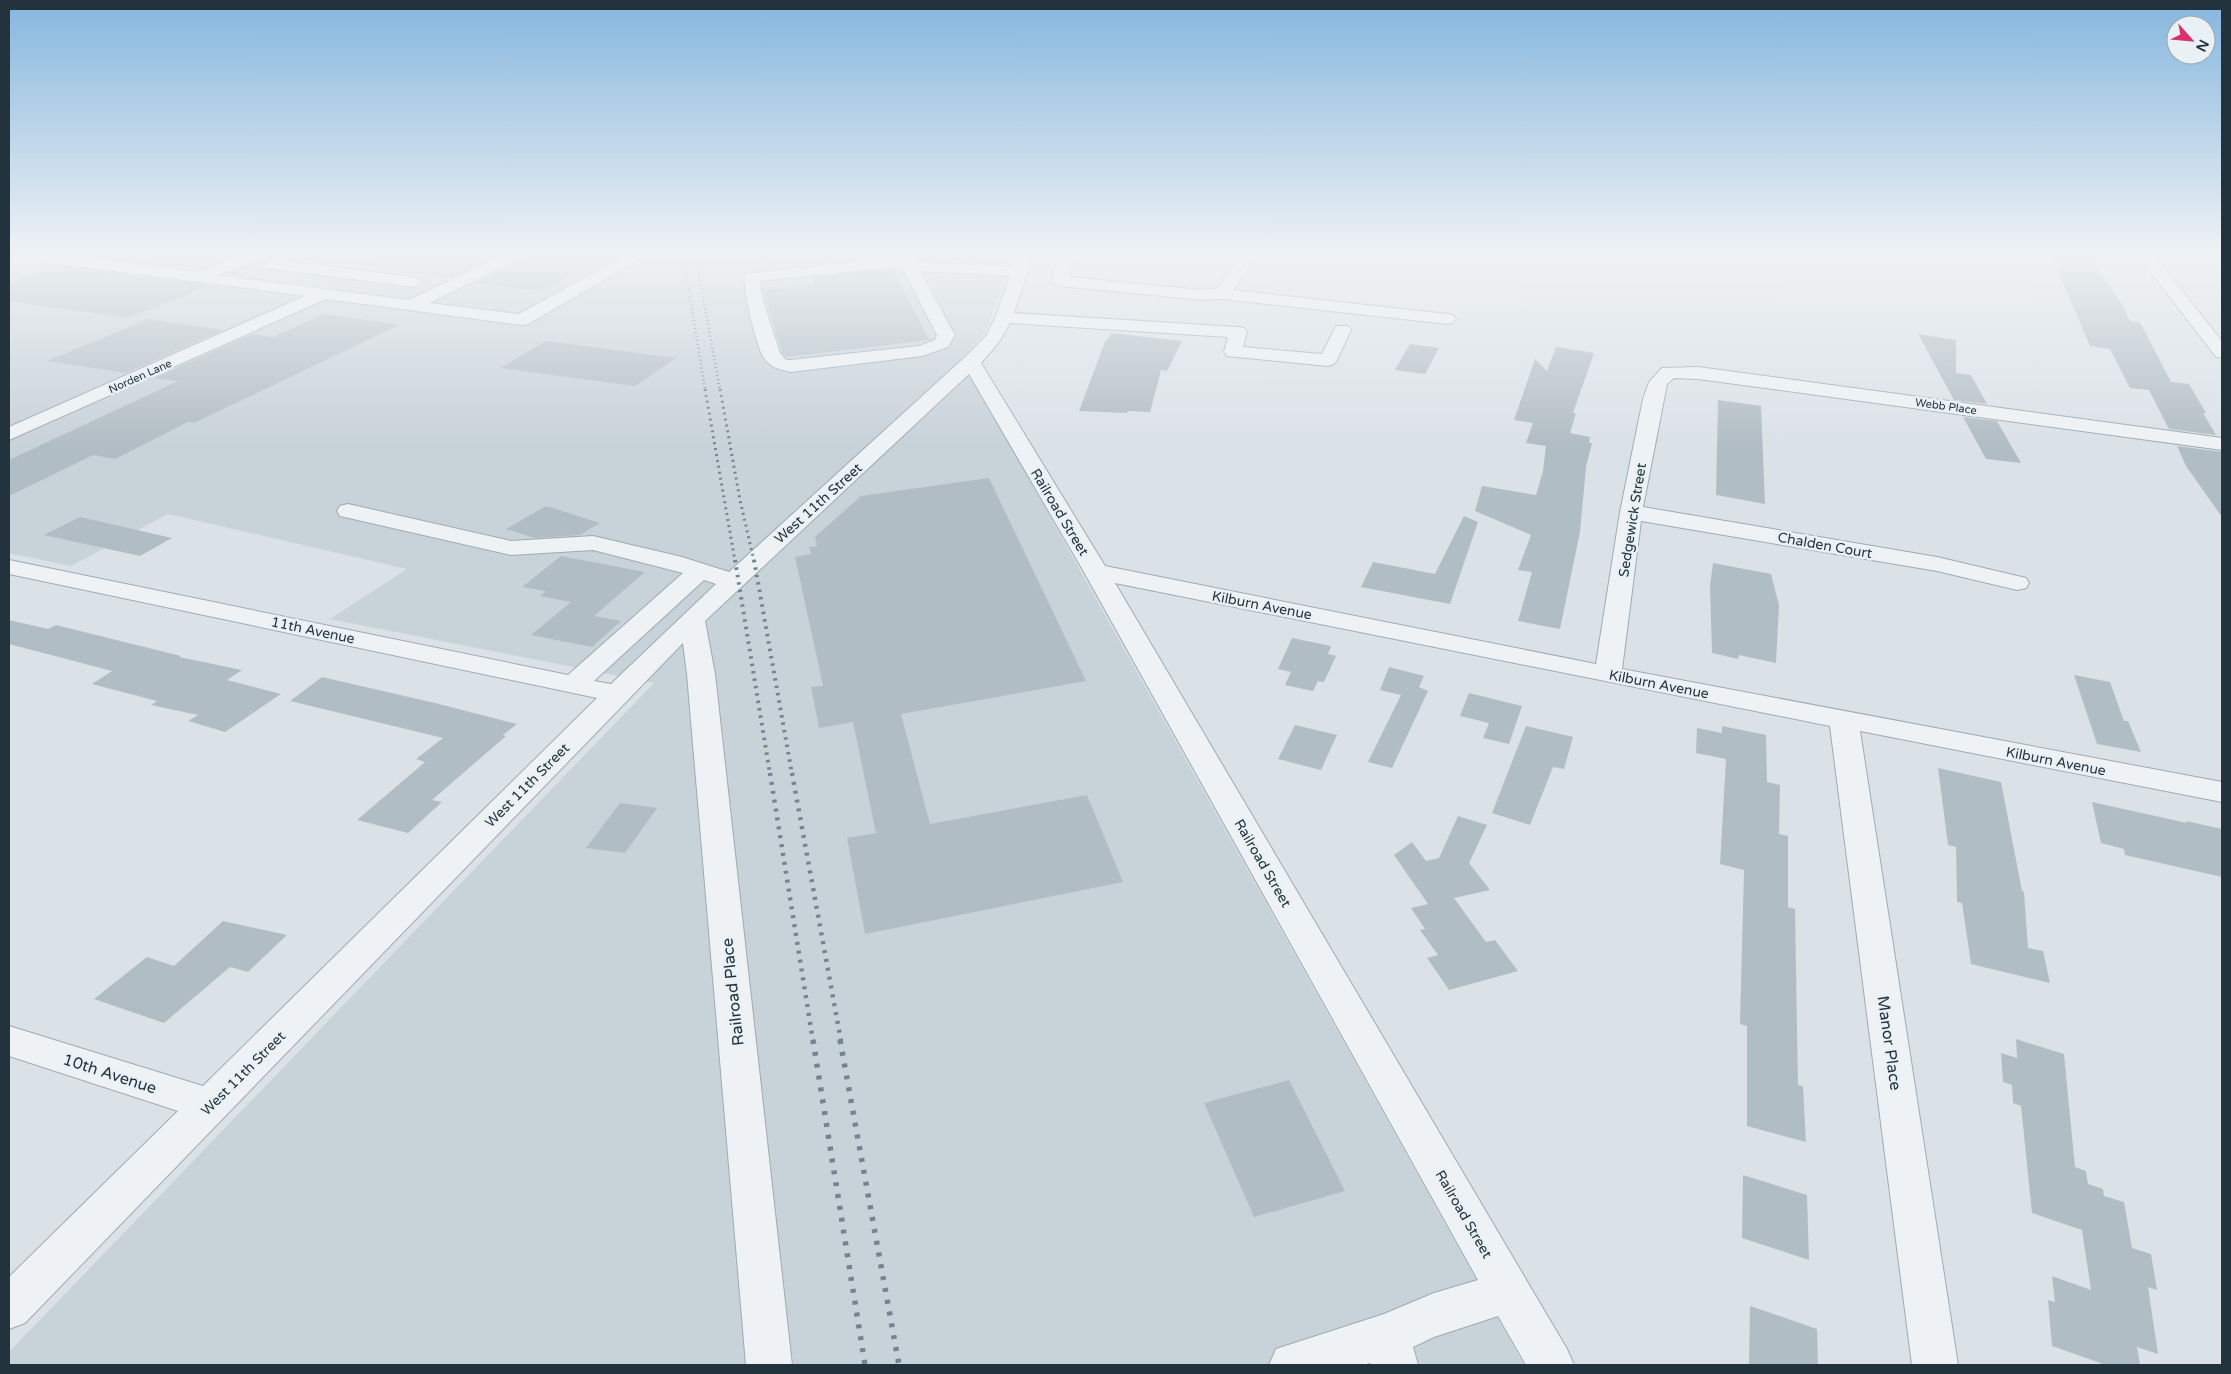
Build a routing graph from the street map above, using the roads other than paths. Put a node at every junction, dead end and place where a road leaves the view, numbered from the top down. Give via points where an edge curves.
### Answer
1 (272, 317) edge
2 (501, 317) edge
3 (527, 317) edge
4 (760, 317) edge
5 (937, 317) edge
6 (1430, 317) edge
7 (2194, 317) edge
8 (1004, 318) joint
9 (1447, 319) dead end
10 (1342, 330) dead end
11 (2222, 353) edge
12 (972, 362) junction
13 (1669, 372) joint
14 (9, 434) edge
15 (2222, 444) edge
16 (348, 510) dead end
17 (1631, 512) junction
18 (9, 567) edge
19 (700, 570) junction
20 (1096, 572) junction
21 (732, 581) junction
22 (2017, 583) dead end
23 (692, 619) junction
24 (616, 648) junction
25 (654, 657) junction
26 (1608, 674) junction
27 (573, 685) junction
28 (617, 694) junction
29 (1844, 720) junction
30 (2222, 792) edge
31 (9, 1041) edge
32 (211, 1105) junction
33 (1509, 1292) junction
34 (9, 1308) edge
35 (1398, 1341) edge
36 (769, 1365) edge
37 (1292, 1365) edge
38 (1551, 1365) edge
39 (1935, 1365) edge

1 - 14 street, Norden Lane
2 - 3 street via 522,320
4 - 5 street via 771,355 780,364 791,366 922,351 942,343 946,336
6 - 9 street
7 - 11 street
8 - 10 street via 1238,332 1233,352 1328,360
8 - 12 street, West 11th Street via 994,338
12 - 20 street, Railroad Street
12 - 21 street, West 11th Street
13 - 15 street, Webb Place via 1708,374
13 - 17 street, Sedgewick Street via 1658,382
16 - 19 street via 511,548 592,543
17 - 22 street, Chalden Court via 1937,564
17 - 26 street, Sedgewick Street
18 - 27 street, 11th Avenue
19 - 21 street
19 - 24 street
20 - 26 street, Kilburn Avenue
20 - 33 street, Railroad Street
21 - 23 street, West 11th Street
23 - 25 street, West 11th Street
23 - 36 street, Railroad Place via 701,674
24 - 25 street
24 - 27 street
25 - 28 street, West 11th Street
26 - 29 street, Kilburn Avenue
27 - 28 street, 11th Avenue
28 - 32 street, West 11th Street
29 - 30 street, Kilburn Avenue
29 - 39 street, Manor Place
31 - 32 street, 10th Avenue
32 - 34 street, West 11th Street
33 - 35 street via 1454,1308
33 - 38 street, Railroad Street
35 - 37 street

